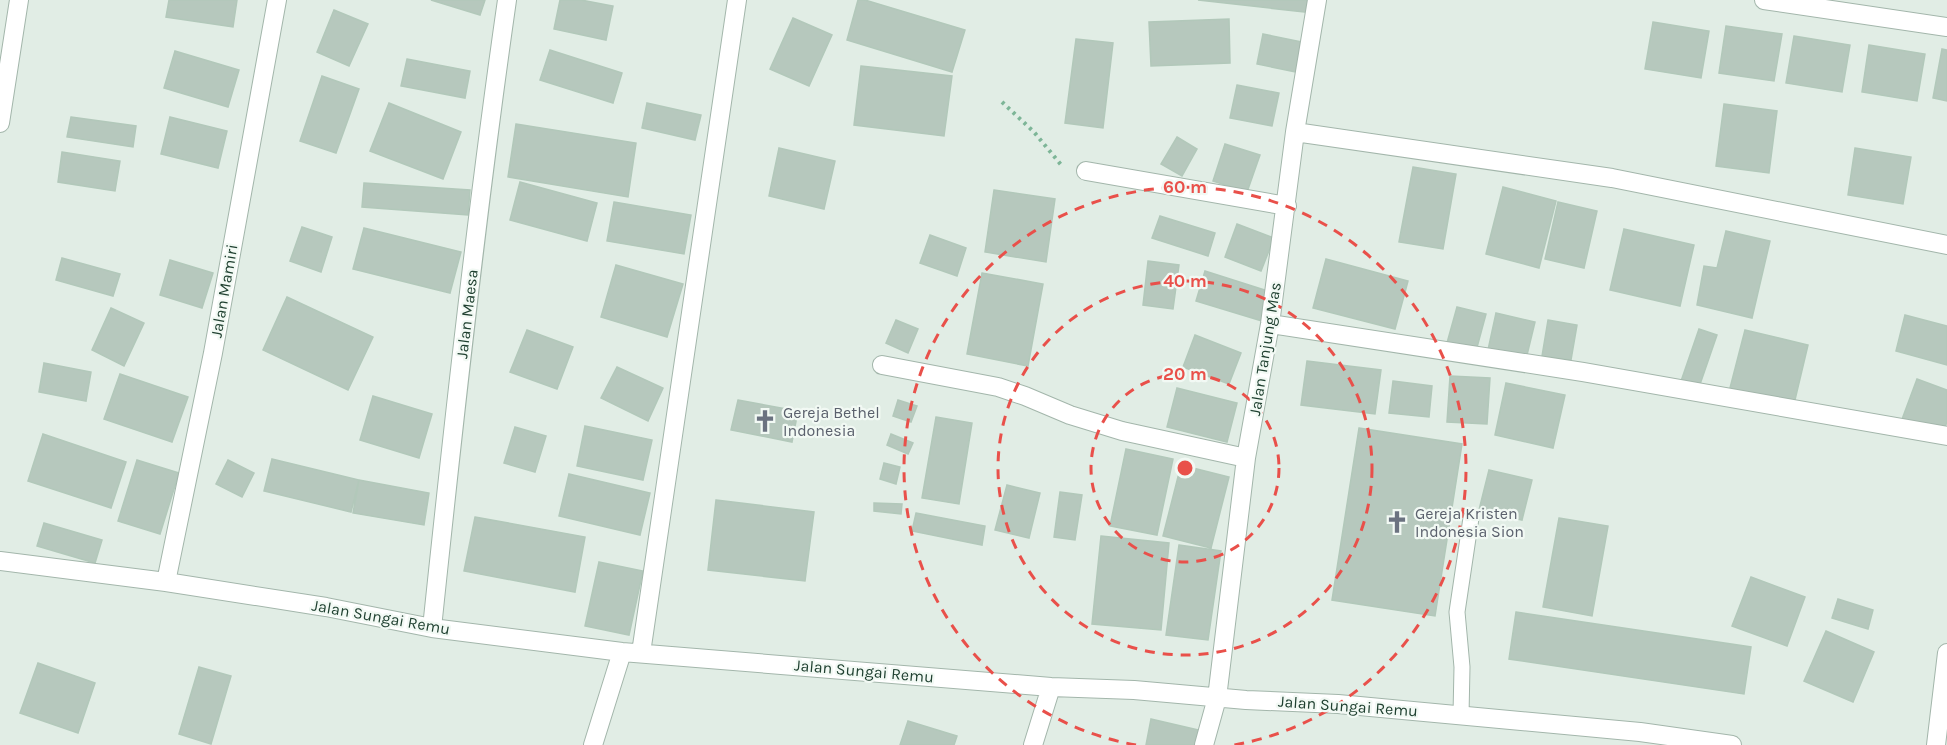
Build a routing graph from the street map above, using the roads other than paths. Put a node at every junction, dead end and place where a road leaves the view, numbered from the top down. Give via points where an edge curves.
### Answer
1 (19, 0) edge
2 (277, 0) edge
3 (507, 0) edge
4 (737, 0) edge
5 (1317, 0) edge
6 (1764, 0) edge
7 (1947, 27) edge
8 (5, 47) edge
9 (0, 123) edge
10 (1296, 132) junction
11 (1086, 171) road end
12 (1287, 206) junction
13 (1947, 245) edge
14 (1270, 324) junction
15 (882, 365) dead end
16 (1947, 436) edge
17 (1246, 458) junction
18 (1471, 518) dead end
19 (0, 561) edge
20 (166, 582) junction
21 (432, 628) junction
22 (622, 652) junction
23 (640, 653) junction
24 (1947, 653) edge
25 (1051, 687) junction
26 (1217, 698) junction
27 (1461, 715) junction
28 (1639, 739) edge
29 (593, 745) edge
30 (1034, 745) edge
31 (1204, 745) edge
32 (1732, 745) edge
33 (1936, 745) edge

1 - 8 street
2 - 20 street, Jalan Mamiri via 213,353
3 - 21 street, Jalan Maesa via 490,115
4 - 23 street
5 - 10 street, Jalan Tanjung Mas
6 - 7 street
8 - 9 street
10 - 12 street, Jalan Tanjung Mas
10 - 13 street via 1612,178
11 - 12 street
12 - 14 street, Jalan Tanjung Mas
14 - 16 street via 1583,372
14 - 17 street, Jalan Tanjung Mas
15 - 17 street via 998,387 1122,431
17 - 26 street, Jalan Tanjung Mas
18 - 27 lane via 1457,612
19 - 20 street, Jalan Sungai Remu
20 - 21 street, Jalan Sungai Remu
21 - 22 street, Jalan Sungai Remu
22 - 23 street, Jalan Sungai Remu
22 - 29 street
23 - 25 street, Jalan Sungai Remu
24 - 33 street
25 - 26 street, Jalan Sungai Remu
25 - 30 street
26 - 27 street, Jalan Sungai Remu
26 - 31 street, Jalan Tanjung Mas
27 - 28 street, Jalan Sungai Remu
28 - 32 street, Jalan Sungai Remu

